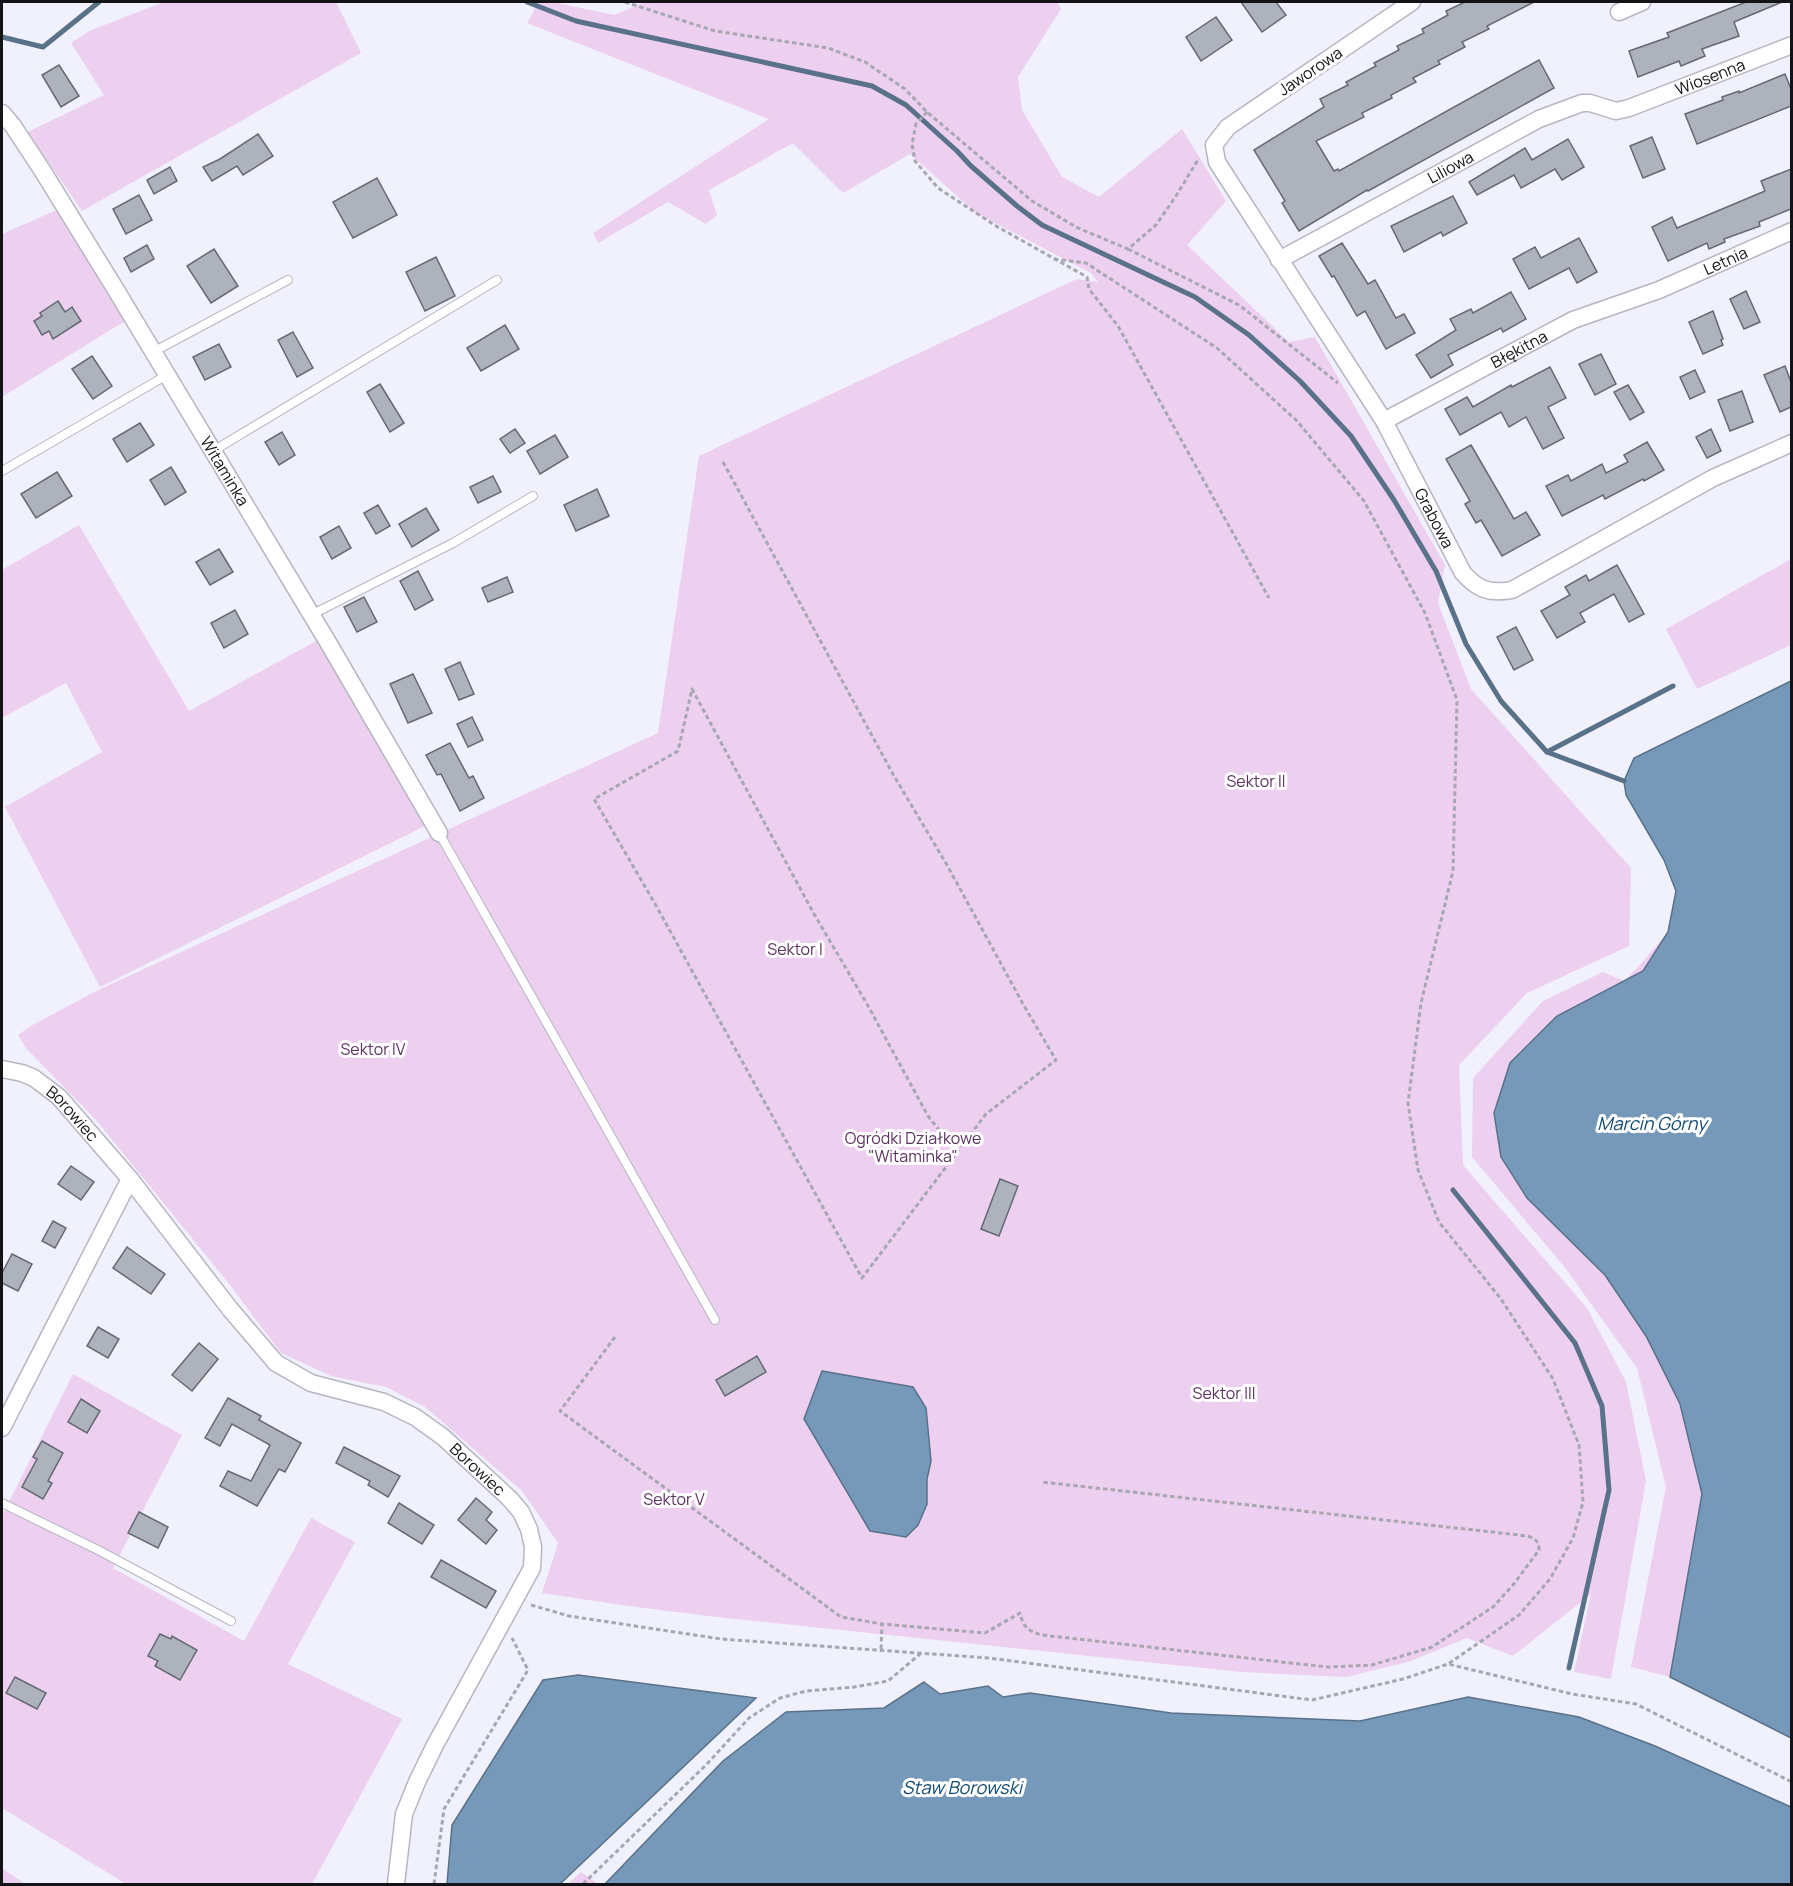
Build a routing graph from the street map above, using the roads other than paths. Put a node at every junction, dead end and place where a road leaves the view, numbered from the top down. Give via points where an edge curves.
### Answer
1 (1412, 2) edge
2 (1642, 2) edge
3 (1619, 12) dead end
4 (1791, 45) edge
5 (1629, 108) joint
6 (2, 113) edge
7 (1214, 146) joint
8 (1791, 231) edge
9 (1280, 260) junction
10 (288, 280) dead end
11 (497, 280) dead end
12 (1659, 290) joint
13 (153, 352) junction
14 (167, 375) junction
15 (1384, 421) junction
16 (1791, 442) edge
17 (213, 451) junction
18 (2, 471) edge
19 (533, 496) dead end
20 (311, 615) junction
21 (439, 833) joint
22 (2, 1069) edge
23 (130, 1179) junction
24 (715, 1320) dead end
25 (2, 1428) edge
26 (2, 1503) edge
27 (231, 1621) dead end
28 (396, 1884) edge

1 - 7 street, Jaworowa via 1228,127
2 - 3 street
4 - 5 street, Wiosenna
5 - 9 street, Liliowa via 1616,111 1582,103 1539,119
6 - 13 street, Witaminka via 42,170
7 - 9 street, Grabowa via 1217,162
8 - 12 street, Letnia
9 - 15 street, Grabowa
10 - 13 lane
11 - 17 lane
12 - 15 street, Błękitna via 1573,320
13 - 14 street, Witaminka
14 - 17 street, Witaminka
14 - 18 lane
15 - 16 street, Grabowa via 1463,573 1472,584 1498,592 1512,590 1713,478
17 - 20 street, Witaminka
19 - 20 lane via 453,543
20 - 21 street, Witaminka
21 - 24 lane
22 - 23 street, Borowiec via 34,1078 54,1091
23 - 25 street
23 - 28 street, Borowiec via 276,1363 311,1383 393,1406 422,1421 516,1506 529,1529 532,1568 435,1745 404,1814
26 - 27 lane

